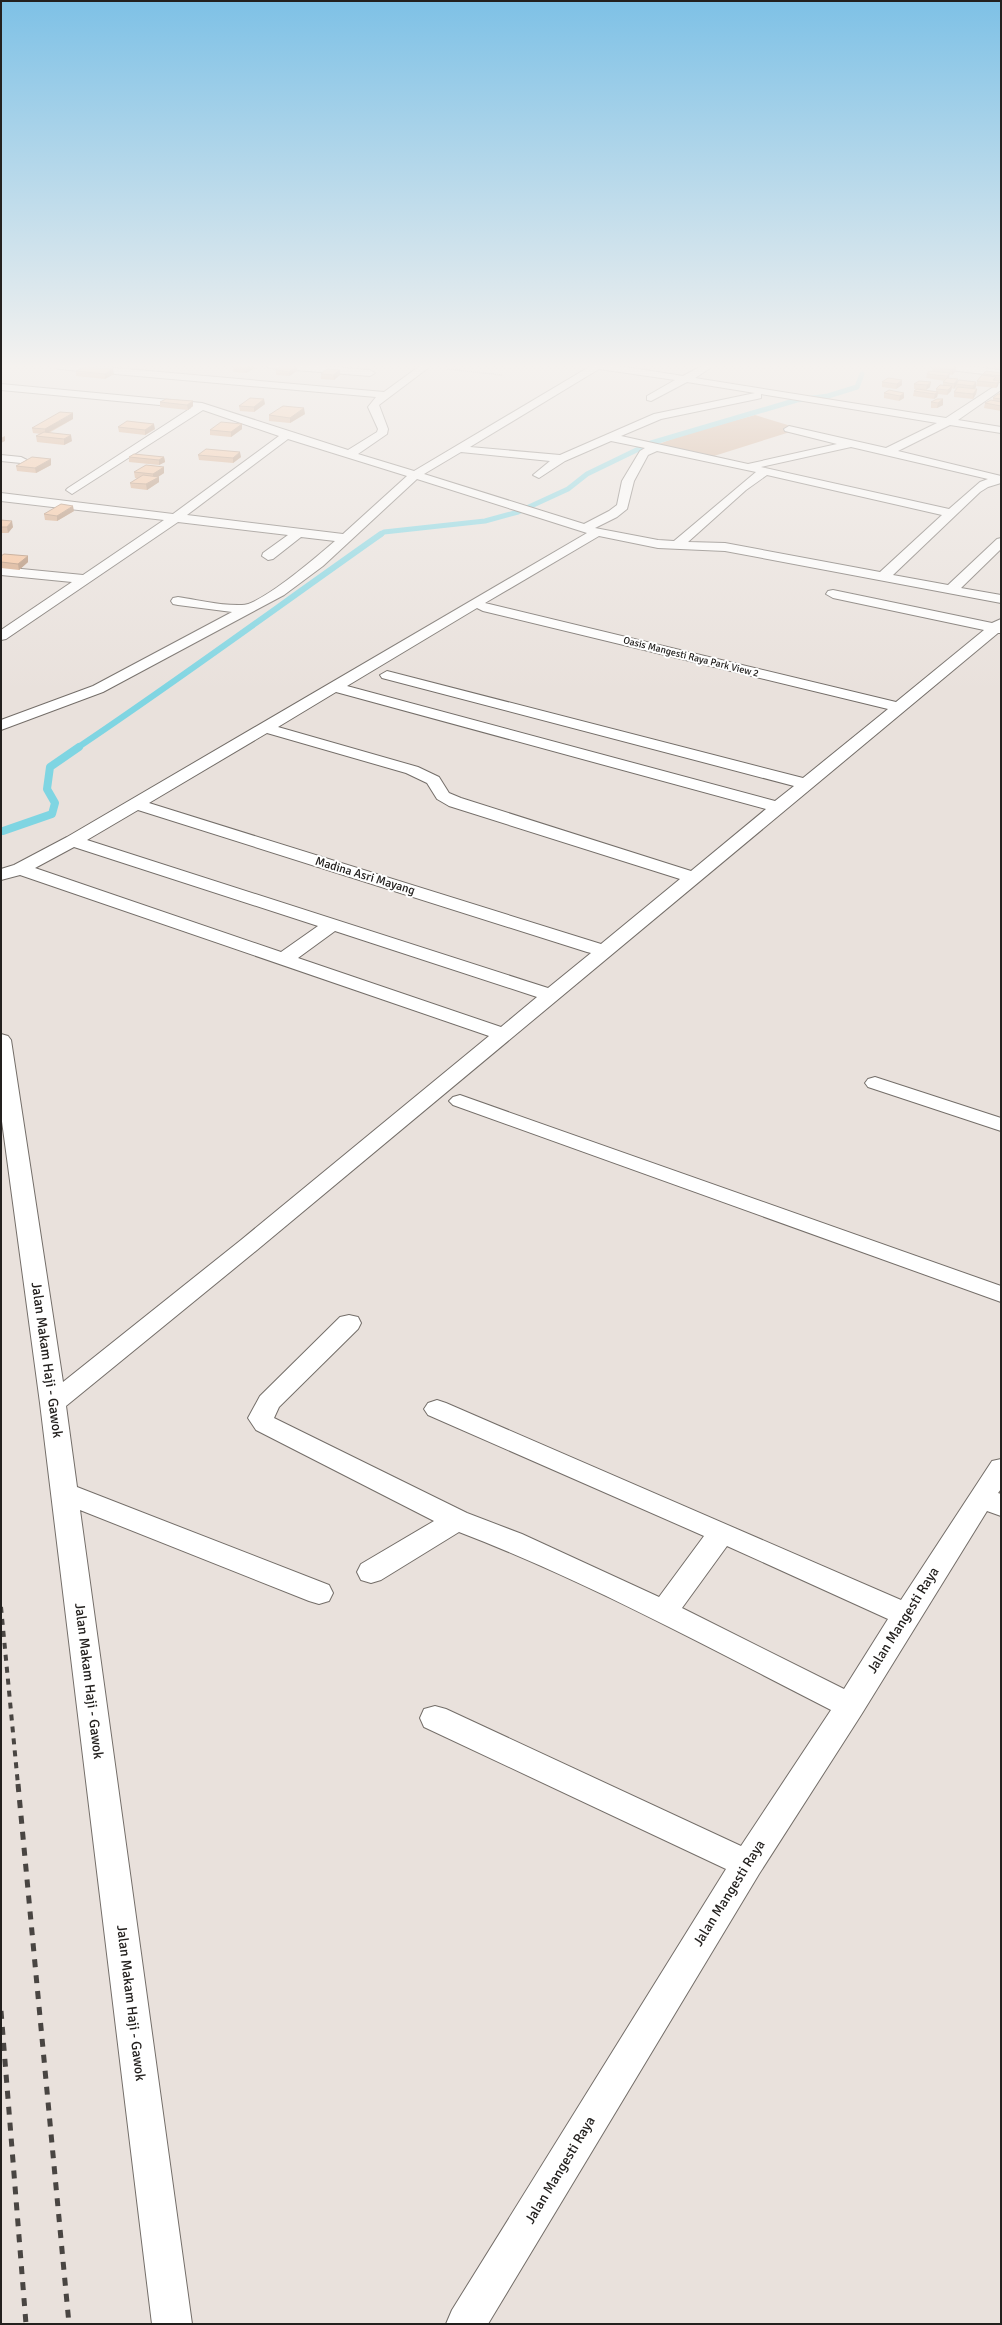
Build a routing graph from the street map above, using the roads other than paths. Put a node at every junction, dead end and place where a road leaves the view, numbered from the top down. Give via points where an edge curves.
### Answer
1 (98, 474) edge
2 (233, 474) edge
3 (408, 474) edge
4 (419, 474) edge
5 (632, 474) edge
6 (762, 474) edge
7 (776, 474) edge
8 (976, 474) edge
9 (415, 476) junction
10 (1001, 479) edge
11 (72, 490) dead end
12 (1, 497) edge
13 (951, 513) junction
14 (177, 517) junction
15 (583, 529) junction
16 (596, 532) junction
17 (298, 533) junction
18 (345, 538) junction
19 (1001, 542) edge
20 (676, 546) junction
21 (268, 556) dead end
22 (1, 571) edge
23 (884, 576) junction
24 (85, 579) junction
25 (951, 590) junction
26 (833, 594) dead end
27 (1001, 599) edge
28 (178, 601) dead end
29 (483, 606) dead end
30 (248, 610) junction
31 (999, 626) edge
32 (1, 636) edge
33 (387, 675) dead end
34 (334, 687) junction
35 (899, 707) junction
36 (1, 725) edge
37 (269, 729) dead end
38 (806, 784) junction
39 (136, 804) junction
40 (778, 807) junction
41 (73, 841) junction
42 (20, 869) junction
43 (1, 875) edge
44 (692, 877) junction
45 (332, 925) junction
46 (594, 948) dead end
47 (283, 959) junction
48 (551, 995) junction
49 (503, 1034) junction
50 (1, 1040) edge
51 (875, 1083) dead end
52 (460, 1101) dead end
53 (1001, 1125) edge
54 (1001, 1294) edge
55 (348, 1322) dead end
56 (54, 1403) junction
57 (437, 1409) dead end
58 (1001, 1468) edge
59 (65, 1493) junction
60 (991, 1502) edge
61 (457, 1520) junction
62 (722, 1532) junction
63 (371, 1572) dead end
64 (319, 1593) dead end
65 (664, 1612) junction
66 (907, 1614) junction
67 (850, 1706) junction
68 (435, 1718) dead end
69 (747, 1864) junction
70 (172, 2324) edge
71 (466, 2324) edge

1 - 11 street
2 - 14 street
3 - 9 street
4 - 9 street
5 - 15 street via 628,481 624,506
6 - 20 street
7 - 13 street
8 - 10 street
9 - 15 street
9 - 18 street
10 - 13 street via 984,484
12 - 14 street
13 - 23 street
14 - 17 street
14 - 24 street
15 - 16 street
16 - 20 street
16 - 34 street
17 - 18 street
17 - 21 street
18 - 30 street via 301,578
19 - 25 street
20 - 23 street via 725,548
22 - 24 street
23 - 25 street
24 - 32 street
25 - 27 street
26 - 31 street
28 - 30 street
29 - 35 street, Oasis Mangesti Raya Park View 2
30 - 36 street via 98,689
31 - 35 street
33 - 38 street
34 - 39 street
34 - 40 street
35 - 38 street
37 - 44 street via 412,770 433,780 443,796 455,802
38 - 40 street
39 - 41 street
39 - 46 street, Madina Asri Mayang
40 - 44 street
41 - 42 street
41 - 45 street
42 - 43 street
42 - 47 street
44 - 48 street
45 - 47 street
45 - 48 street
47 - 49 street
48 - 49 street
49 - 56 street
50 - 56 street, Jalan Makam Haji - Gawok
51 - 53 street
52 - 54 street
55 - 61 street via 269,1402 261,1418 272,1428
56 - 59 street, Jalan Makam Haji - Gawok
57 - 62 street
58 - 60 street, Jalan Mangesti Raya
59 - 64 street
59 - 70 street, Jalan Makam Haji - Gawok
60 - 66 street, Jalan Mangesti Raya
61 - 63 street
61 - 65 street via 512,1541
62 - 65 street
62 - 66 street
65 - 67 street
66 - 67 street, Jalan Mangesti Raya
67 - 69 street, Jalan Mangesti Raya
68 - 69 street
69 - 71 street, Jalan Mangesti Raya

